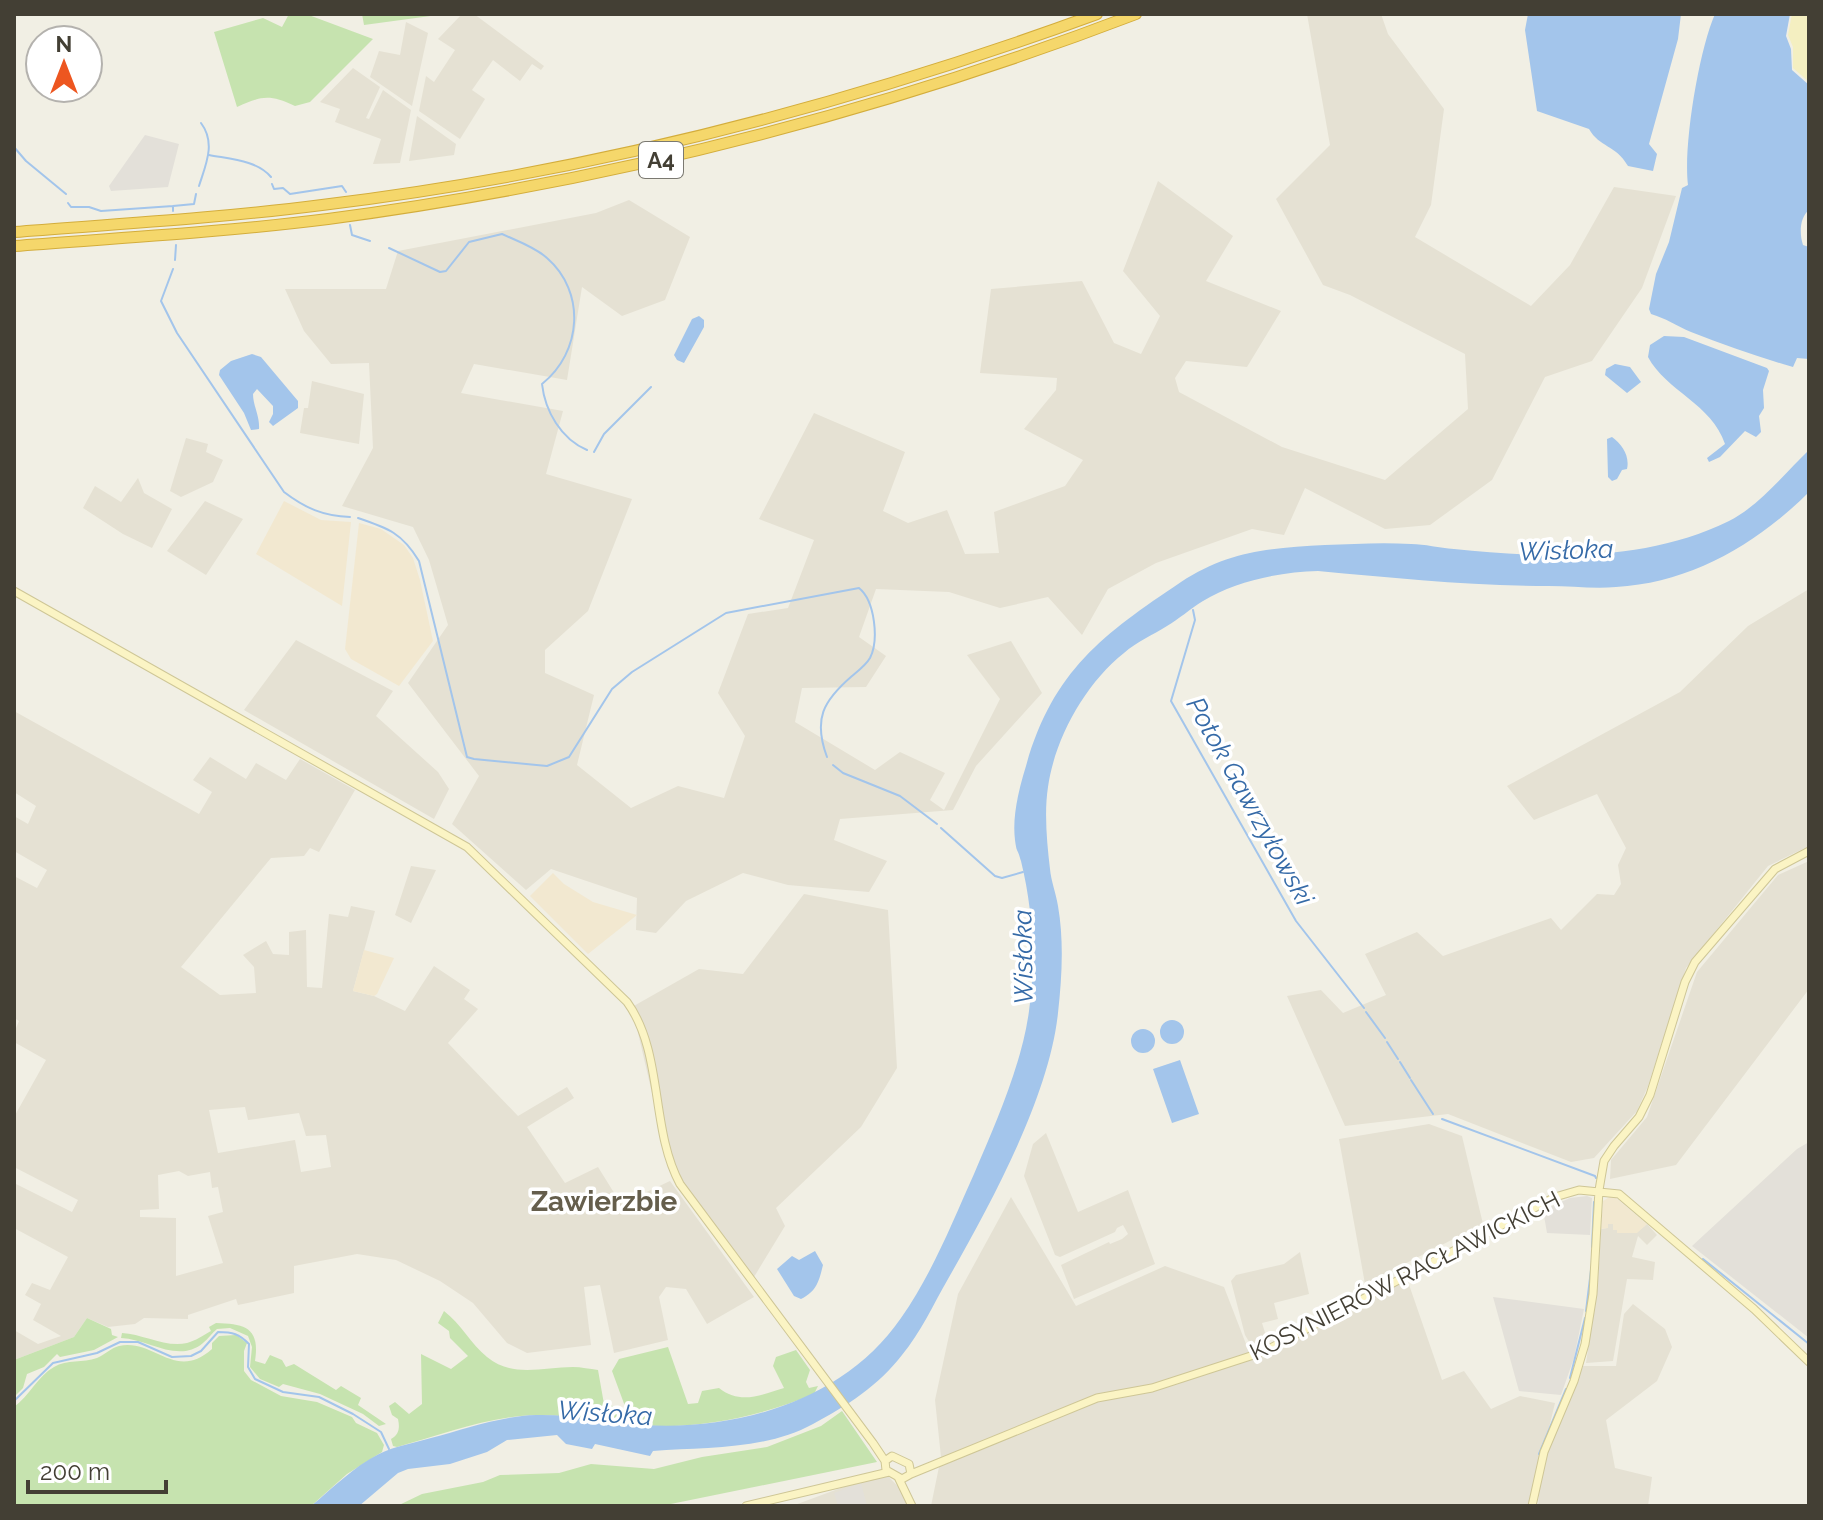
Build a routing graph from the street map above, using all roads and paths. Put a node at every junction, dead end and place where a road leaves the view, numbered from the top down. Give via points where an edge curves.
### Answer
1 (1097, 14) edge
2 (1136, 14) edge
3 (14, 232) edge
4 (14, 246) edge
5 (14, 591) edge
6 (1809, 851) edge
7 (1599, 1190) junction
8 (1809, 1362) edge
9 (940, 1461) junction
10 (887, 1463) junction
11 (909, 1464) junction
12 (909, 1476) junction
13 (898, 1477) junction
14 (908, 1496) junction
15 (746, 1506) edge
16 (912, 1506) edge
17 (1532, 1506) edge

1 - 3 highway, A4 via 787,114 519,175 254,213
2 - 4 highway, A4 via 790,128 497,193 208,231
5 - 10 street via 422,821 485,862 635,1013 672,1169
6 - 7 street via 1775,869 1691,969 1650,1095 1607,1156
7 - 8 street via 1621,1195
7 - 9 street, KOSYNIERÓW RACŁAWICKICH via 1555,1197 1249,1358 1152,1388 1097,1398
7 - 17 street via 1588,1331 1544,1452
9 - 11 street, KOSYNIERÓW RACŁAWICKICH
9 - 12 street, KOSYNIERÓW RACŁAWICKICH
10 - 11 street
10 - 13 street
10 - 15 street via 869,1475
11 - 12 street
12 - 13 street
12 - 14 street
13 - 14 street
14 - 16 street

